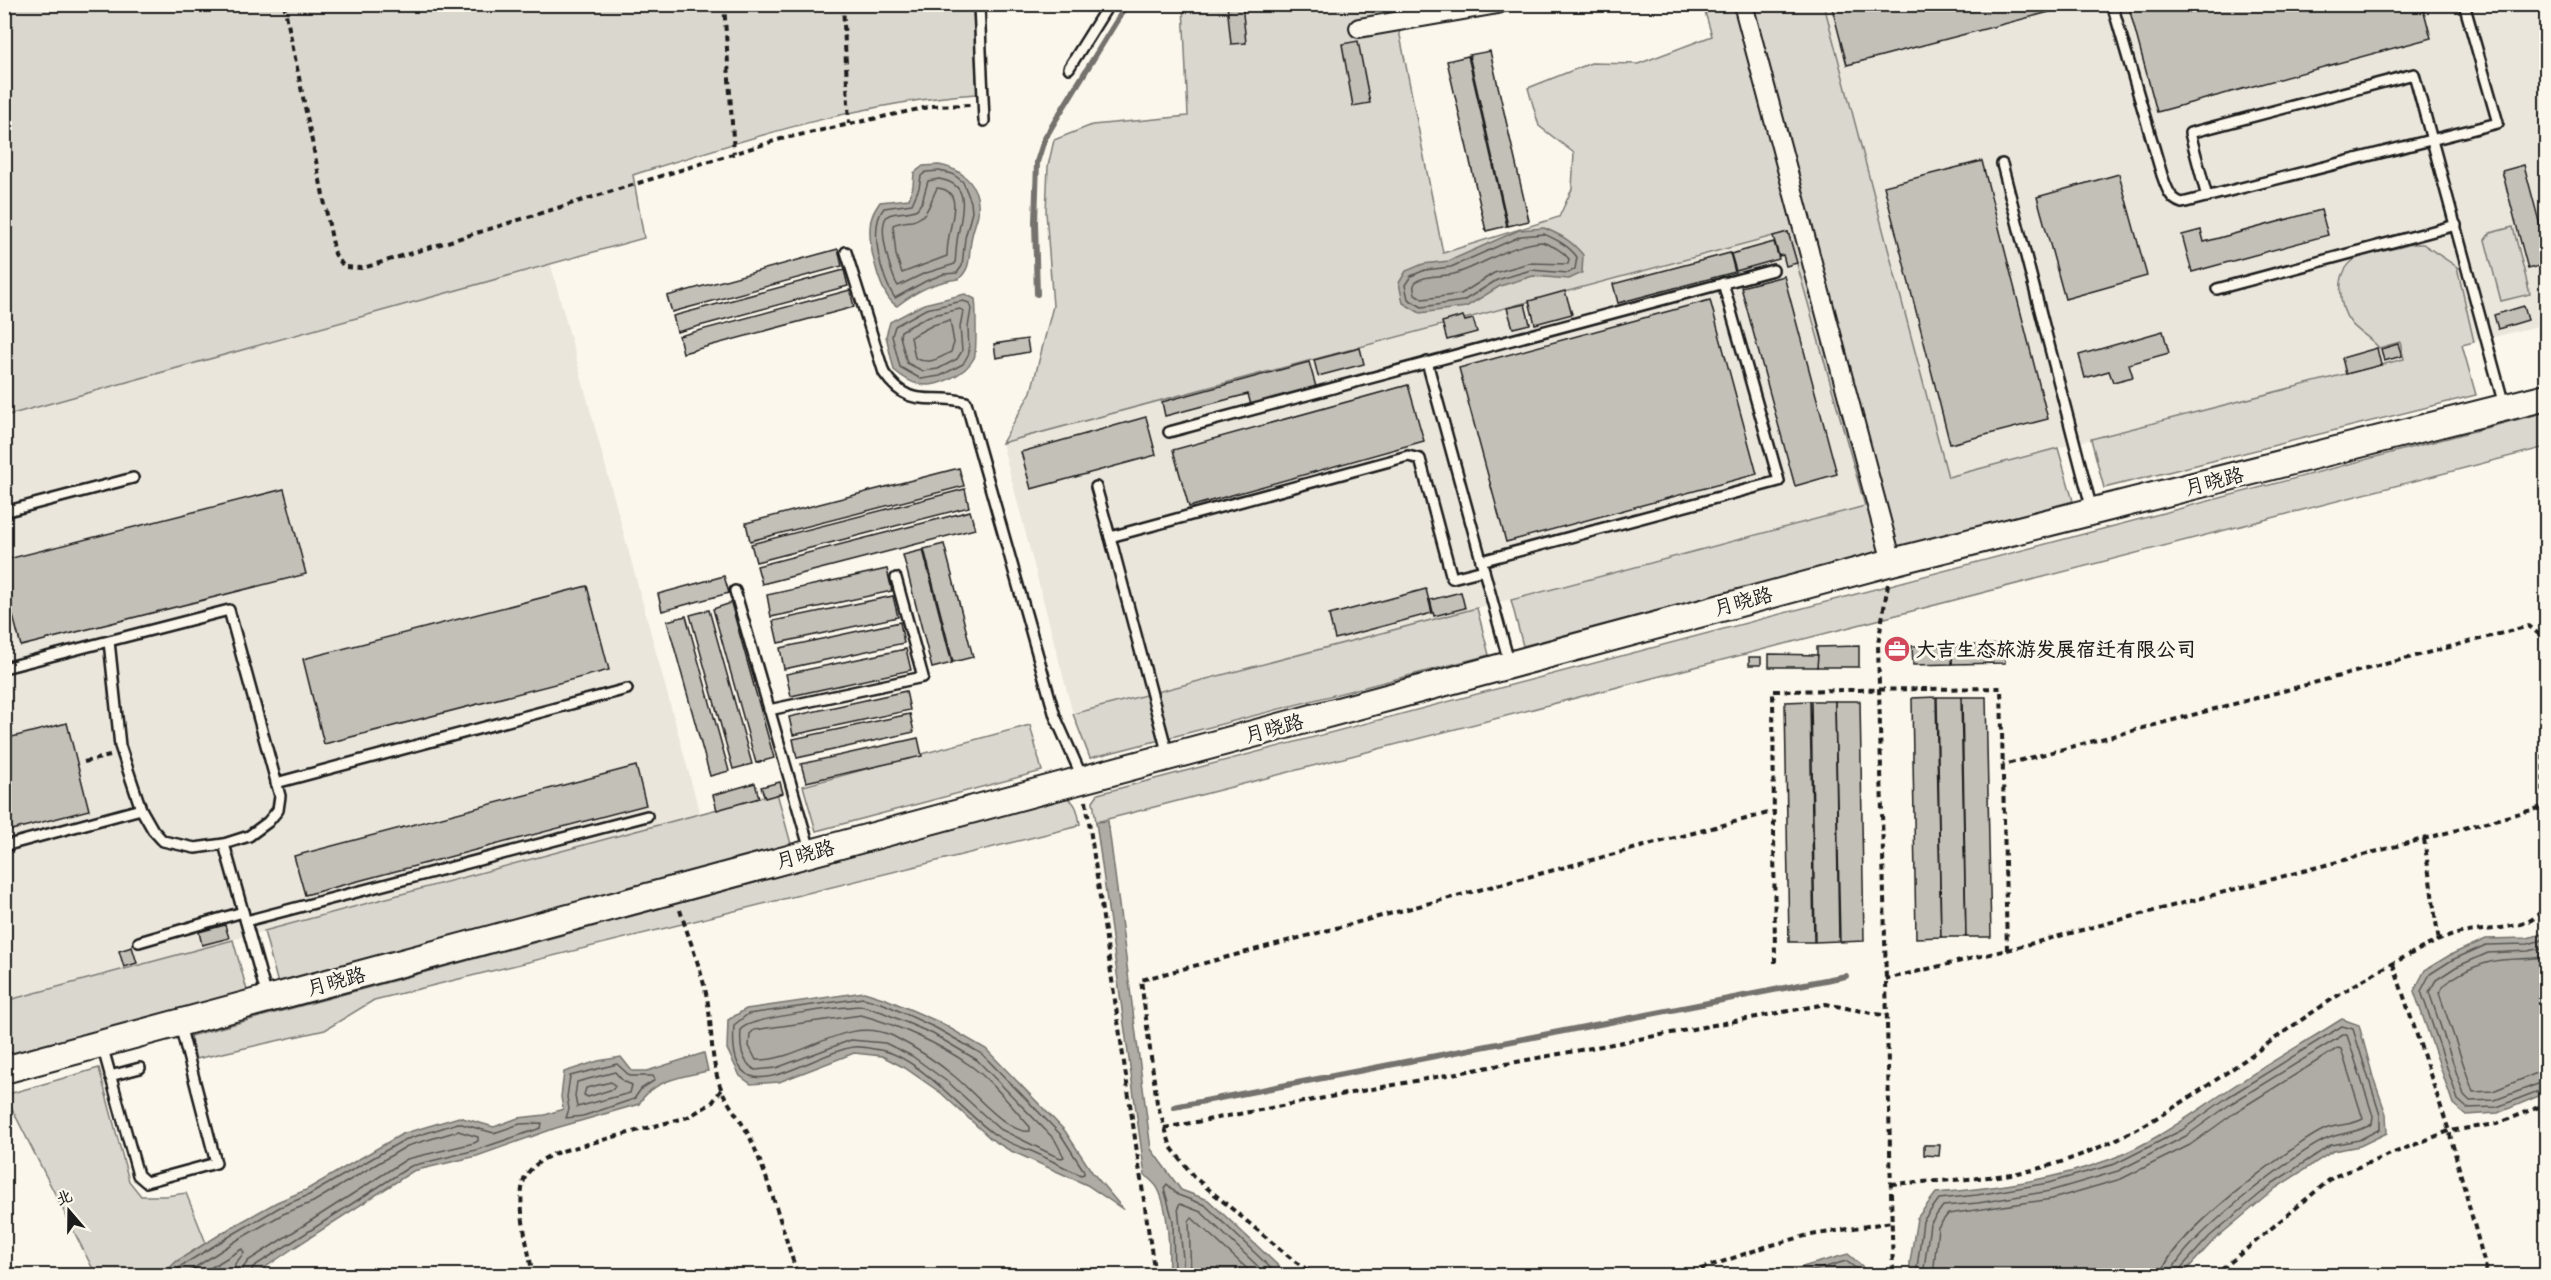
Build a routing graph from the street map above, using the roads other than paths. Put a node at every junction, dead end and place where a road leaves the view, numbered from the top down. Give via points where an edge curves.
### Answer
1 (979, 4) edge
2 (1109, 4) edge
3 (1498, 4) edge
4 (1743, 4) edge
5 (2112, 4) edge
6 (2464, 4) edge
7 (1359, 28) dead end
8 (1069, 68) dead end
9 (984, 121) dead end
10 (2433, 140) junction
11 (2002, 164) dead end
12 (2206, 197) junction
13 (2456, 225) junction
14 (846, 252) dead end
15 (1773, 270) dead end
16 (1723, 283) junction
17 (2217, 290) dead end
18 (1427, 362) junction
19 (2547, 397) edge
20 (2505, 408) junction
21 (1169, 432) dead end
22 (133, 478) dead end
23 (1096, 487) dead end
24 (2093, 511) junction
25 (4, 512) edge
26 (1110, 537) junction
27 (1892, 562) junction
28 (1483, 566) junction
29 (896, 578) dead end
30 (735, 591) dead end
31 (109, 641) junction
32 (1509, 664) junction
33 (4, 668) edge
34 (627, 689) dead end
35 (769, 710) junction
36 (1168, 756) junction
37 (1083, 779) junction
38 (276, 783) junction
39 (141, 809) junction
40 (647, 816) dead end
41 (224, 844) junction
42 (4, 846) edge
43 (810, 853) junction
44 (244, 916) junction
45 (139, 942) dead end
46 (268, 999) junction
47 (180, 1023) junction
48 (101, 1044) junction
49 (140, 1068) dead end
50 (4, 1070) edge
51 (110, 1076) junction

1 - 9 lane
2 - 8 lane
3 - 7 street
4 - 27 street
5 - 12 lane via 2150,142 2169,193 2182,203
6 - 10 lane via 2498,123
10 - 12 lane
10 - 12 lane via 2414,74 2190,133
10 - 13 lane
11 - 24 lane
13 - 17 lane
13 - 20 lane
14 - 37 lane via 884,373 891,383 923,400 966,402 1055,716
15 - 16 lane
16 - 18 lane
16 - 28 lane via 1779,481
18 - 21 lane
18 - 28 lane
19 - 20 street, 月晓路
20 - 24 street, 月晓路
22 - 25 lane
23 - 26 lane
24 - 27 street, 月晓路
26 - 28 lane via 1408,456 1420,459 1452,578
26 - 36 lane
27 - 32 street, 月晓路
28 - 32 lane
29 - 35 lane via 923,677
30 - 35 lane
31 - 33 lane
31 - 38 lane via 229,609
31 - 39 lane via 123,753
32 - 36 street, 月晓路
34 - 38 lane
35 - 43 lane
36 - 37 street, 月晓路
37 - 43 street, 月晓路
38 - 41 lane via 280,796 278,810 268,822 249,836
39 - 41 lane via 163,841 195,848
39 - 42 lane
40 - 44 lane
41 - 44 lane
43 - 46 street, 月晓路
44 - 45 lane
44 - 46 lane
46 - 47 street, 月晓路
47 - 48 street, 月晓路
47 - 51 lane via 216,1163 146,1182 141,1180
48 - 50 street, 月晓路
48 - 51 lane
49 - 51 lane

